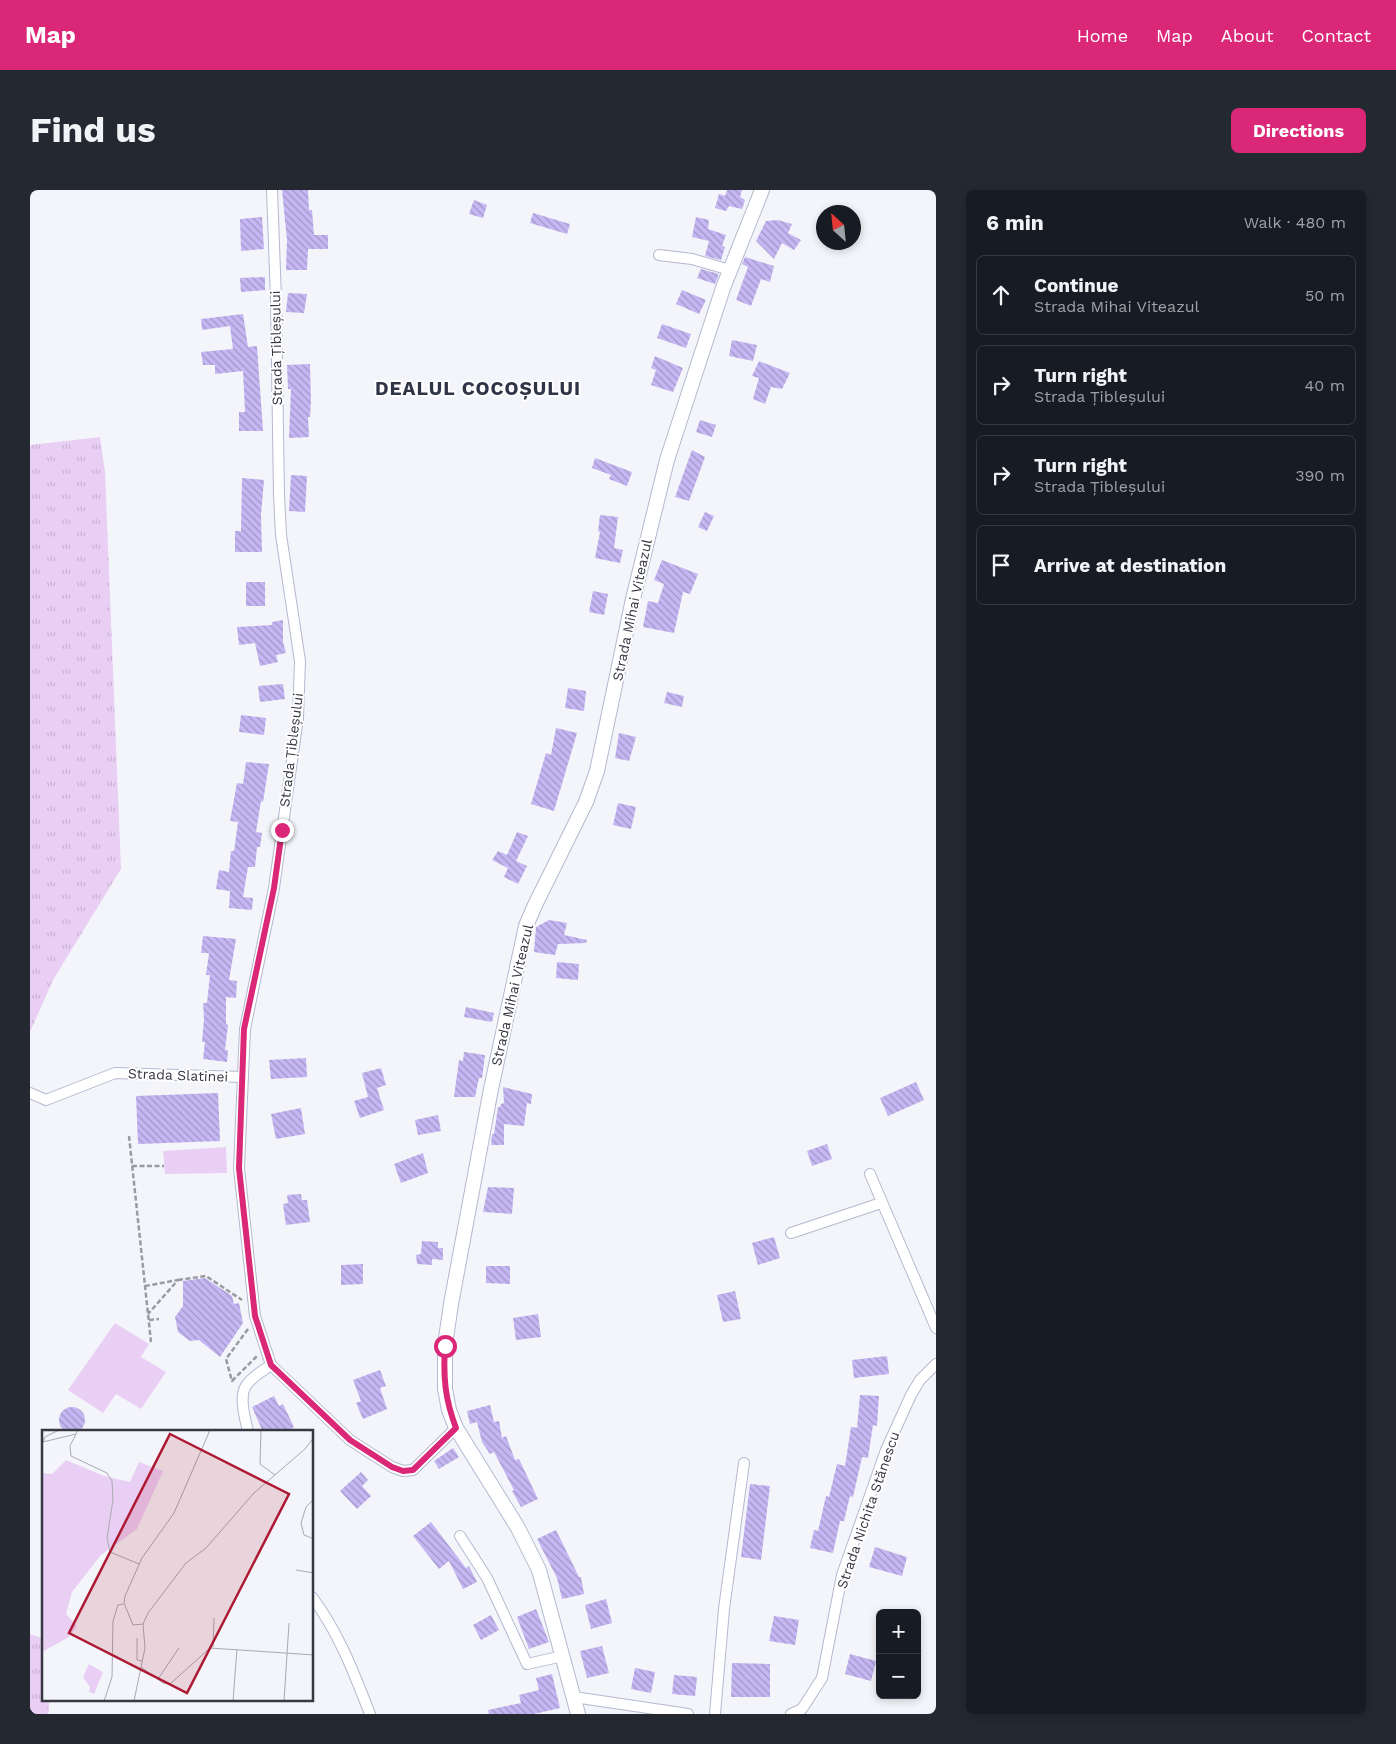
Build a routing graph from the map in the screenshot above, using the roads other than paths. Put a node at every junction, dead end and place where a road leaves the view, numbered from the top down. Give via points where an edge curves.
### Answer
1 (272, 190) edge
2 (762, 190) edge
3 (659, 255) dead end
4 (730, 270) junction
5 (243, 1077) junction
6 (30, 1093) edge
7 (870, 1174) dead end
8 (881, 1202) junction
9 (791, 1233) dead end
10 (936, 1328) edge
11 (936, 1364) edge
12 (271, 1365) junction
13 (456, 1428) junction
14 (248, 1430) edge
15 (744, 1463) dead end
16 (460, 1536) dead end
17 (314, 1600) edge
18 (563, 1656) junction
19 (574, 1697) junction
20 (370, 1714) edge
21 (578, 1714) edge
22 (688, 1714) edge
23 (715, 1714) edge
24 (791, 1714) edge

1 - 5 street, Strada Țibleșului via 278,495 300,661 298,718 274,888 244,1029
2 - 4 main road, Strada Mihai Viteazul
3 - 4 street via 692,259
4 - 13 main road, Strada Mihai Viteazul via 657,497 597,771 586,802 526,926 491,1089 445,1346 445,1389
5 - 6 street, Strada Slatinei via 115,1073 46,1100
5 - 12 street, Strada Țibleșului via 239,1168 255,1316
7 - 8 street
8 - 9 street
8 - 10 street
11 - 24 street, Strada Nichita Stănescu via 911,1395 883,1458 842,1575 822,1678 802,1709
12 - 13 street via 350,1440 403,1471 413,1470
12 - 14 street via 247,1383 243,1391
13 - 18 main road, Strada Mihai Viteazul via 518,1528 539,1570
15 - 23 street via 724,1609
16 - 18 street via 487,1578 527,1664
17 - 20 street via 345,1652
18 - 19 main road, Strada Mihai Viteazul
19 - 21 main road, Strada Mihai Viteazul
19 - 22 street

